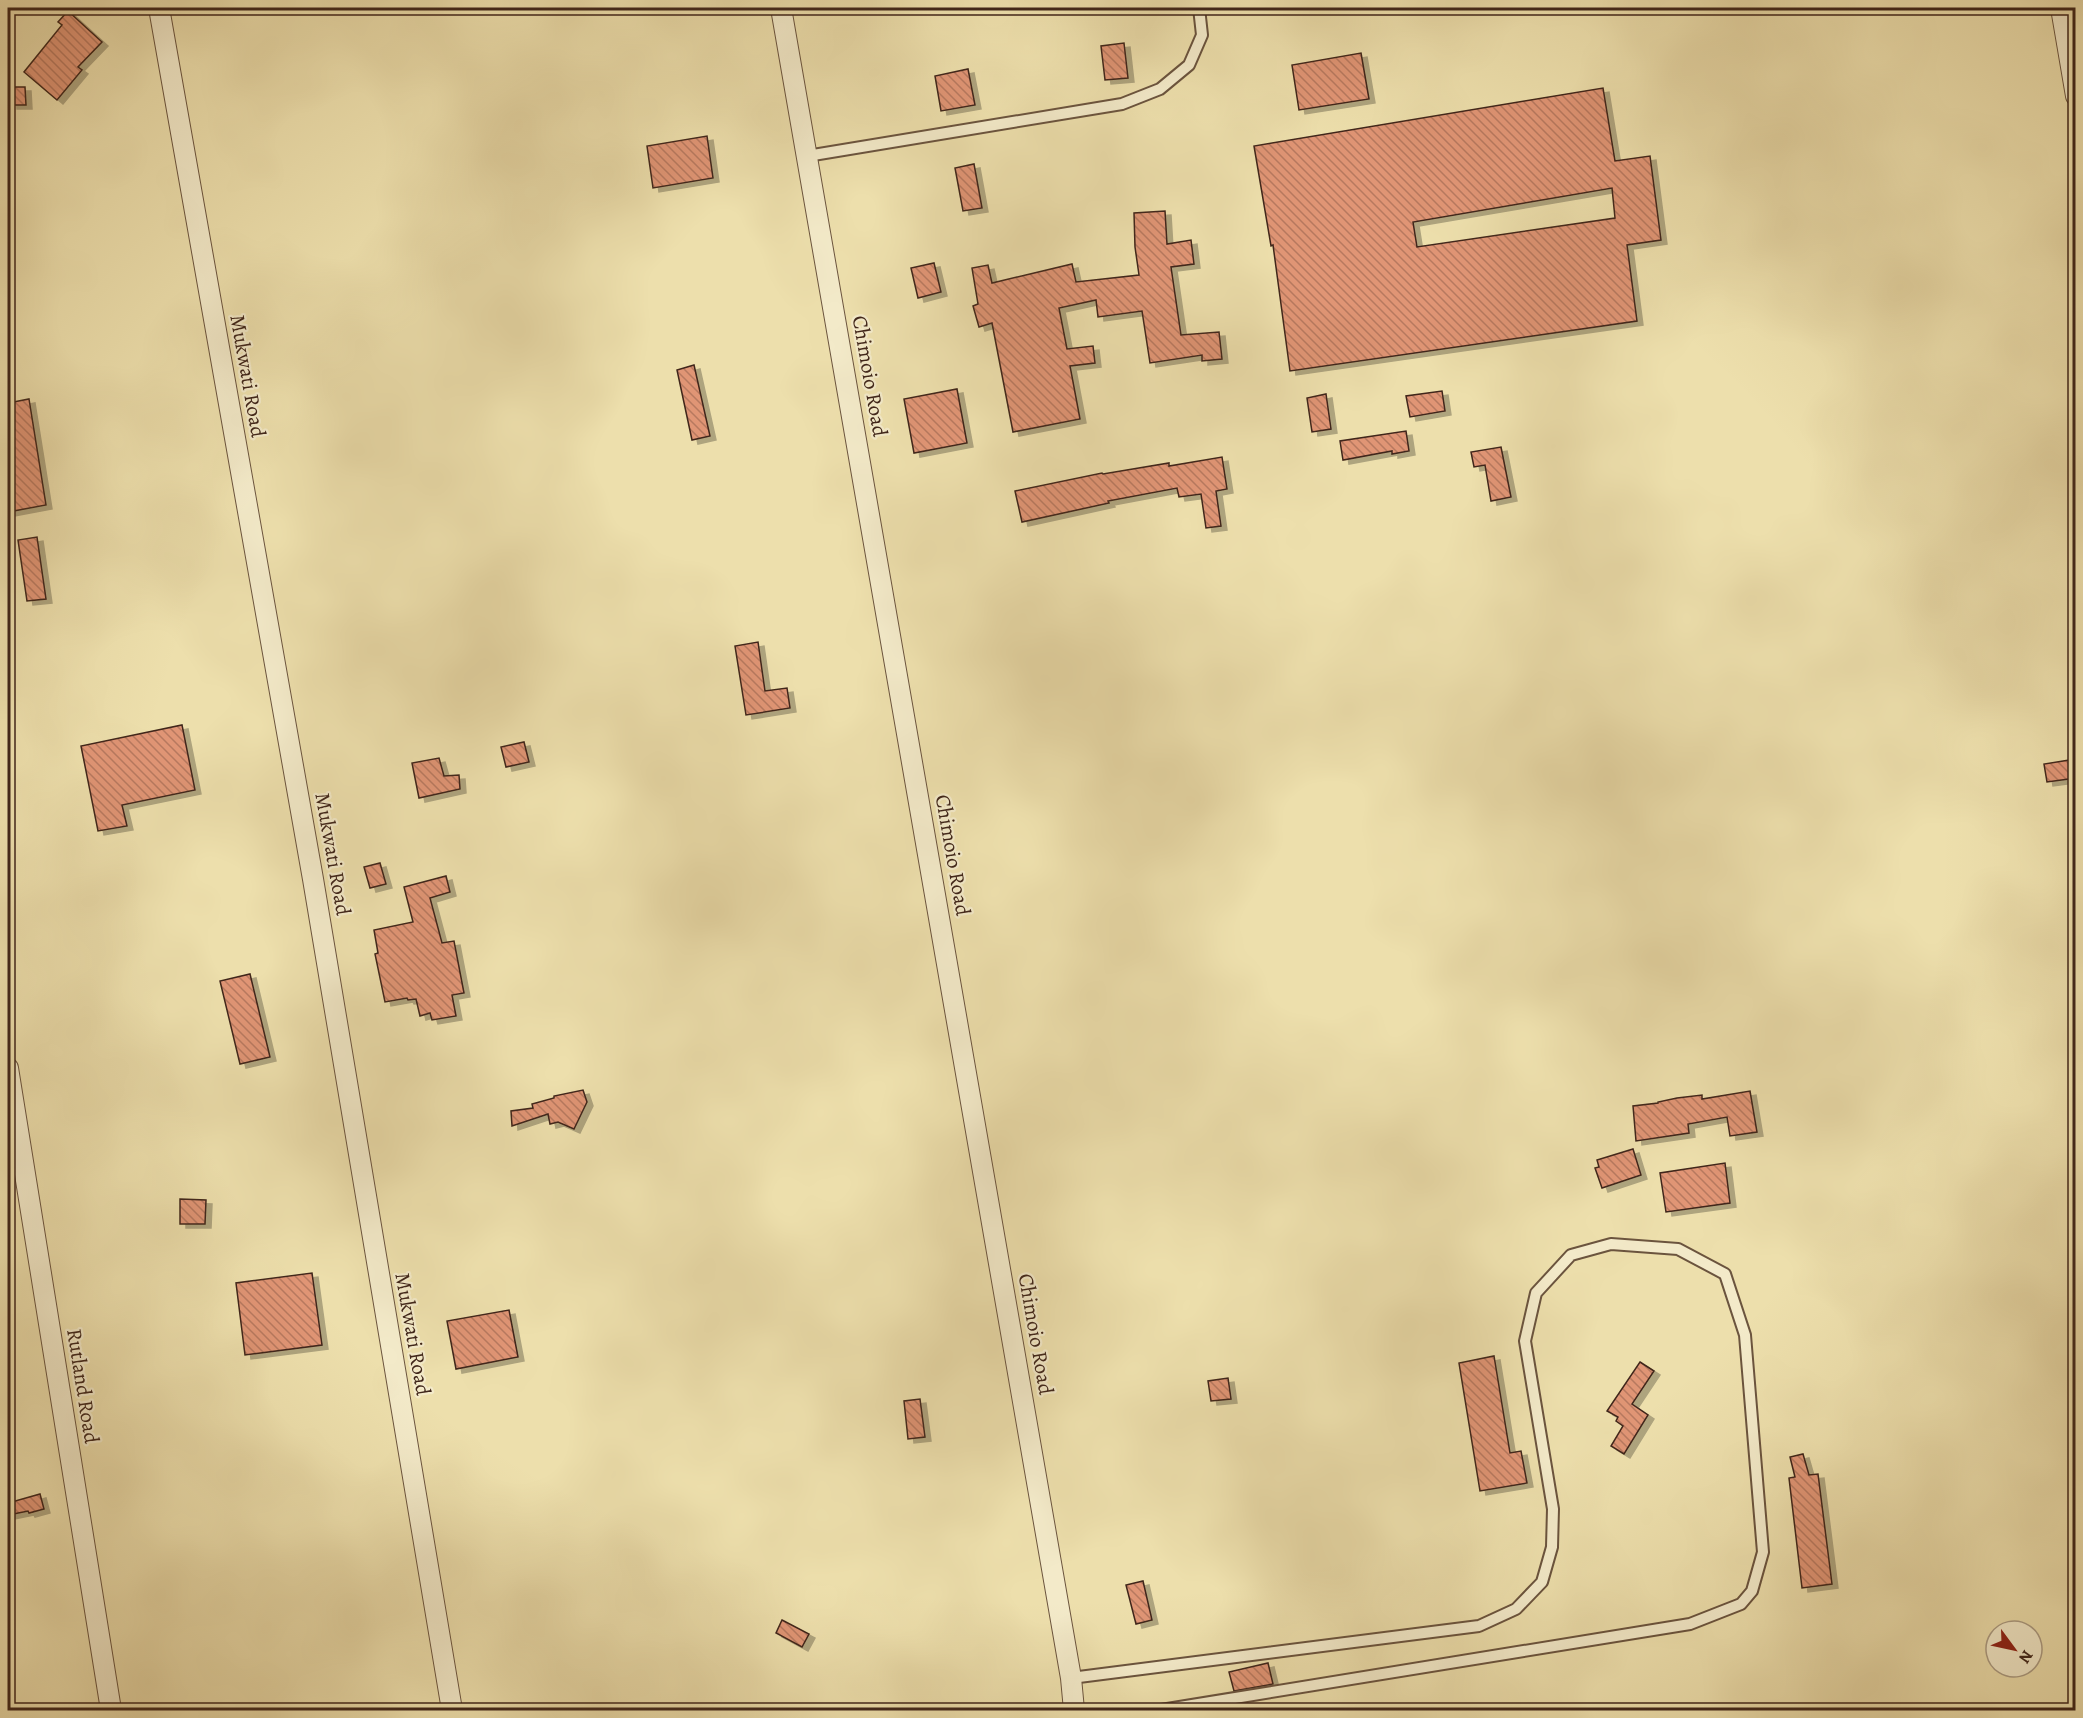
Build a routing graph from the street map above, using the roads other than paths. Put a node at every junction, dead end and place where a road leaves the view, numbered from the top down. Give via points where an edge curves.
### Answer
1 (159, 8) edge
2 (781, 8) edge
3 (1199, 8) edge
4 (2061, 8) edge
5 (2076, 96) edge
6 (807, 156) junction
7 (8, 1068) edge
8 (1071, 1678) junction
9 (111, 1710) edge
10 (452, 1710) edge
11 (1074, 1710) edge
12 (1161, 1710) edge

1 - 10 street, Mukwati Road via 313,879
2 - 6 street, Chimoio Road
3 - 6 lane via 1202,35 1189,65 1160,89 1122,104
4 - 5 street
6 - 8 street, Chimoio Road
7 - 9 street, Rutland Road
8 - 11 street, Chimoio Road
8 - 12 lane via 1479,1626 1516,1609 1542,1582 1552,1547 1553,1509 1525,1341 1536,1293 1571,1255 1611,1244 1678,1249 1725,1274 1745,1335 1763,1552 1752,1591 1741,1604 1690,1624

